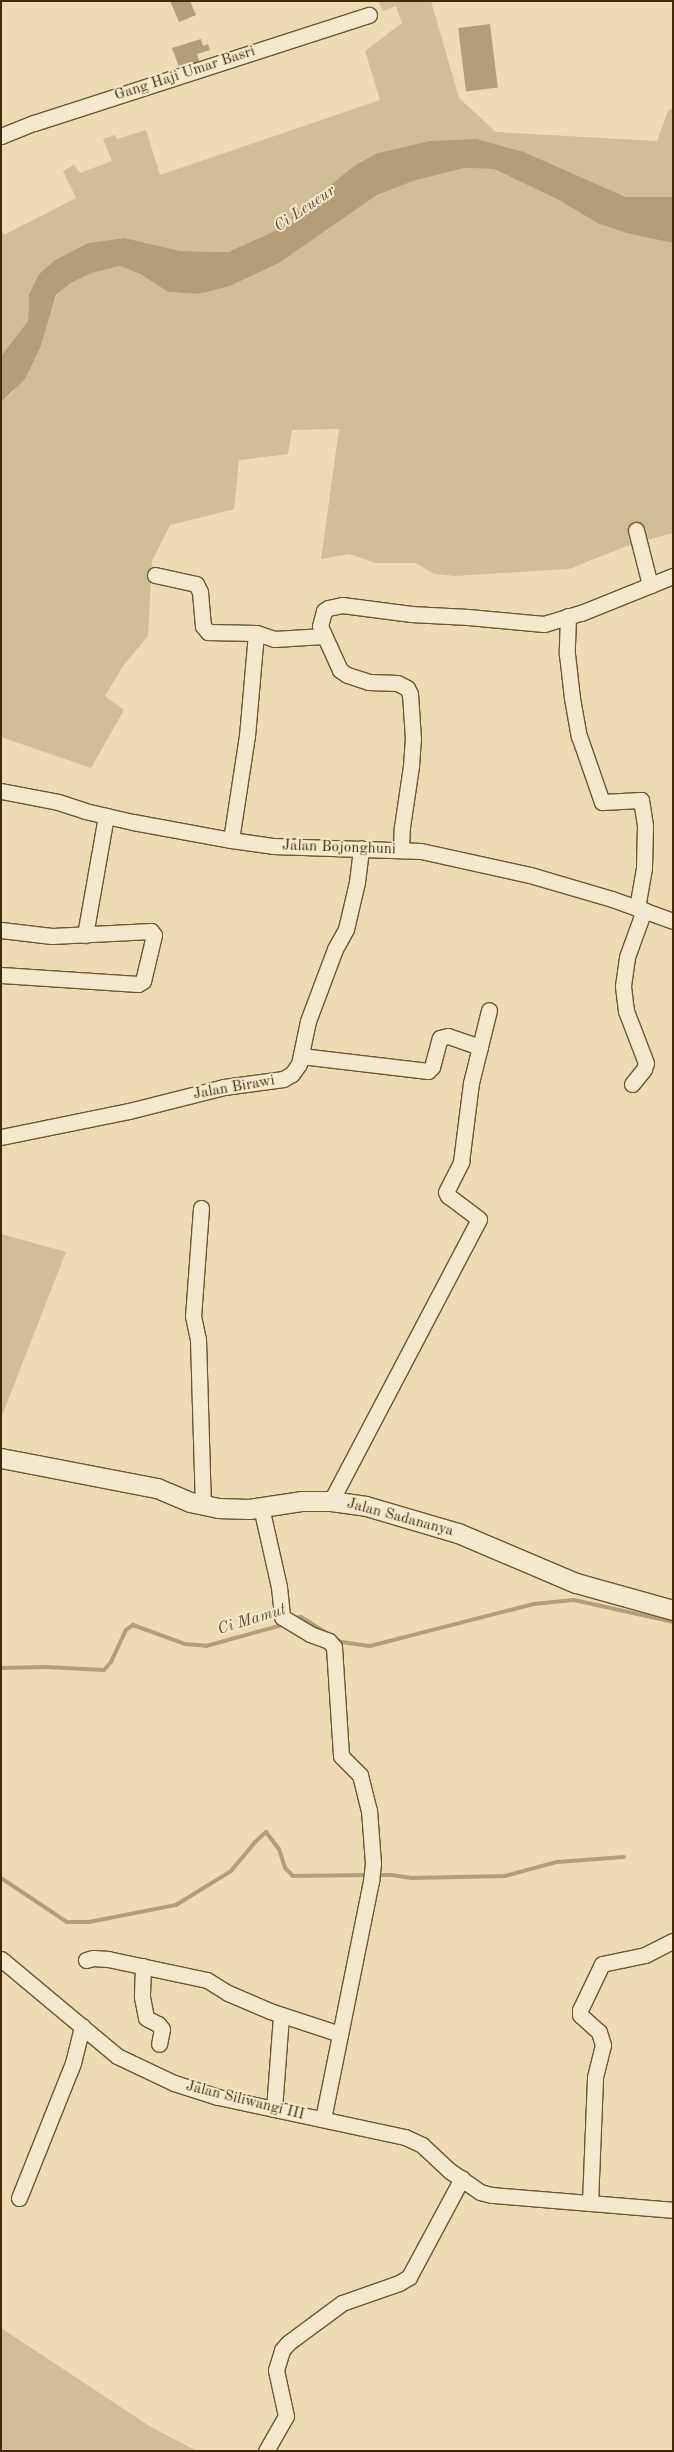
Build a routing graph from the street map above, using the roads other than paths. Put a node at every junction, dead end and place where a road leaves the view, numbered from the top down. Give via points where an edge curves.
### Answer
1 (369, 15) dead end
2 (1, 136) edge
3 (636, 530) dead end
4 (155, 575) dead end
5 (673, 576) edge
6 (650, 585) junction
7 (568, 616) junction
8 (256, 633) junction
9 (324, 636) junction
10 (1, 791) edge
11 (106, 816) junction
12 (231, 840) junction
13 (361, 848) junction
14 (401, 850) junction
15 (640, 909) junction
16 (673, 921) edge
17 (1, 930) edge
18 (85, 934) junction
19 (1, 975) edge
20 (488, 1010) dead end
21 (480, 1047) junction
22 (301, 1056) junction
23 (632, 1084) dead end
24 (1, 1137) edge
25 (201, 1208) dead end
26 (1, 1458) edge
27 (331, 1501) junction
28 (203, 1505) junction
29 (261, 1507) junction
30 (673, 1610) edge
31 (673, 1941) edge
32 (1, 1959) edge
33 (86, 1960) dead end
34 (143, 1966) junction
35 (281, 2015) junction
36 (82, 2026) junction
37 (340, 2034) junction
38 (158, 2044) dead end
39 (274, 2110) junction
40 (322, 2119) junction
41 (462, 2178) junction
42 (19, 2198) dead end
43 (590, 2203) junction
44 (672, 2206) edge
45 (266, 2451) edge

1 - 2 street, Gang Haji Umar Basri
3 - 6 street
4 - 8 street via 196,584 200,592 203,626 208,632
5 - 6 street
6 - 7 street
7 - 9 street via 544,624 395,613 342,605 324,611 320,626
7 - 15 street via 567,654 572,698 579,736 602,802 641,800 645,826
8 - 9 street via 274,639
8 - 12 street via 247,736
9 - 14 street via 340,670 347,675 370,682 404,685 410,694 413,748
10 - 11 street, Jalan Bojonghuni via 58,802
11 - 12 street, Jalan Bojonghuni
11 - 18 street
12 - 13 street, Jalan Bojonghuni via 273,846
13 - 14 street, Jalan Bojonghuni
13 - 22 street, Jalan Birawi via 346,929 335,949 308,1021
14 - 15 street, Jalan Bojonghuni via 422,851 530,874
15 - 16 street, Jalan Bojonghuni
15 - 23 street via 623,986 626,1011 646,1063
17 - 18 street via 52,936
18 - 19 street via 151,931 154,935 143,981 138,984
20 - 21 street
21 - 22 street via 448,1036 440,1038 428,1071
21 - 27 street via 471,1083 461,1162 446,1192 480,1219
22 - 24 street, Jalan Birawi via 292,1074 283,1080 224,1087 129,1111
25 - 28 street via 193,1316 198,1340
26 - 28 street, Jalan Sadananya via 157,1488
27 - 29 street, Jalan Sadananya
27 - 30 street, Jalan Sadananya via 366,1506 458,1533 576,1583
28 - 29 street, Jalan Sadananya
29 - 37 street via 279,1587 281,1614 289,1622 329,1641 334,1647 341,1753 357,1770 369,1810 372,1876
31 - 43 street via 645,1955 602,1964 580,2010 580,2015 598,2032 603,2045 595,2077
32 - 36 street, Jalan Siliwangi III
33 - 34 street via 101,1958
34 - 35 street via 212,1982 228,1993
34 - 38 street via 142,1997 146,2018 162,2029
35 - 37 street
35 - 39 street
36 - 39 street, Jalan Siliwangi III via 117,2056 174,2083 218,2098
36 - 42 street via 74,2063
37 - 40 street
39 - 40 street, Jalan Siliwangi III
40 - 41 street, Jalan Siliwangi III via 405,2137 422,2145
41 - 43 street, Jalan Siliwangi III via 480,2192 492,2195
41 - 45 street via 409,2277 342,2303 282,2350 276,2370 286,2416
43 - 44 street

